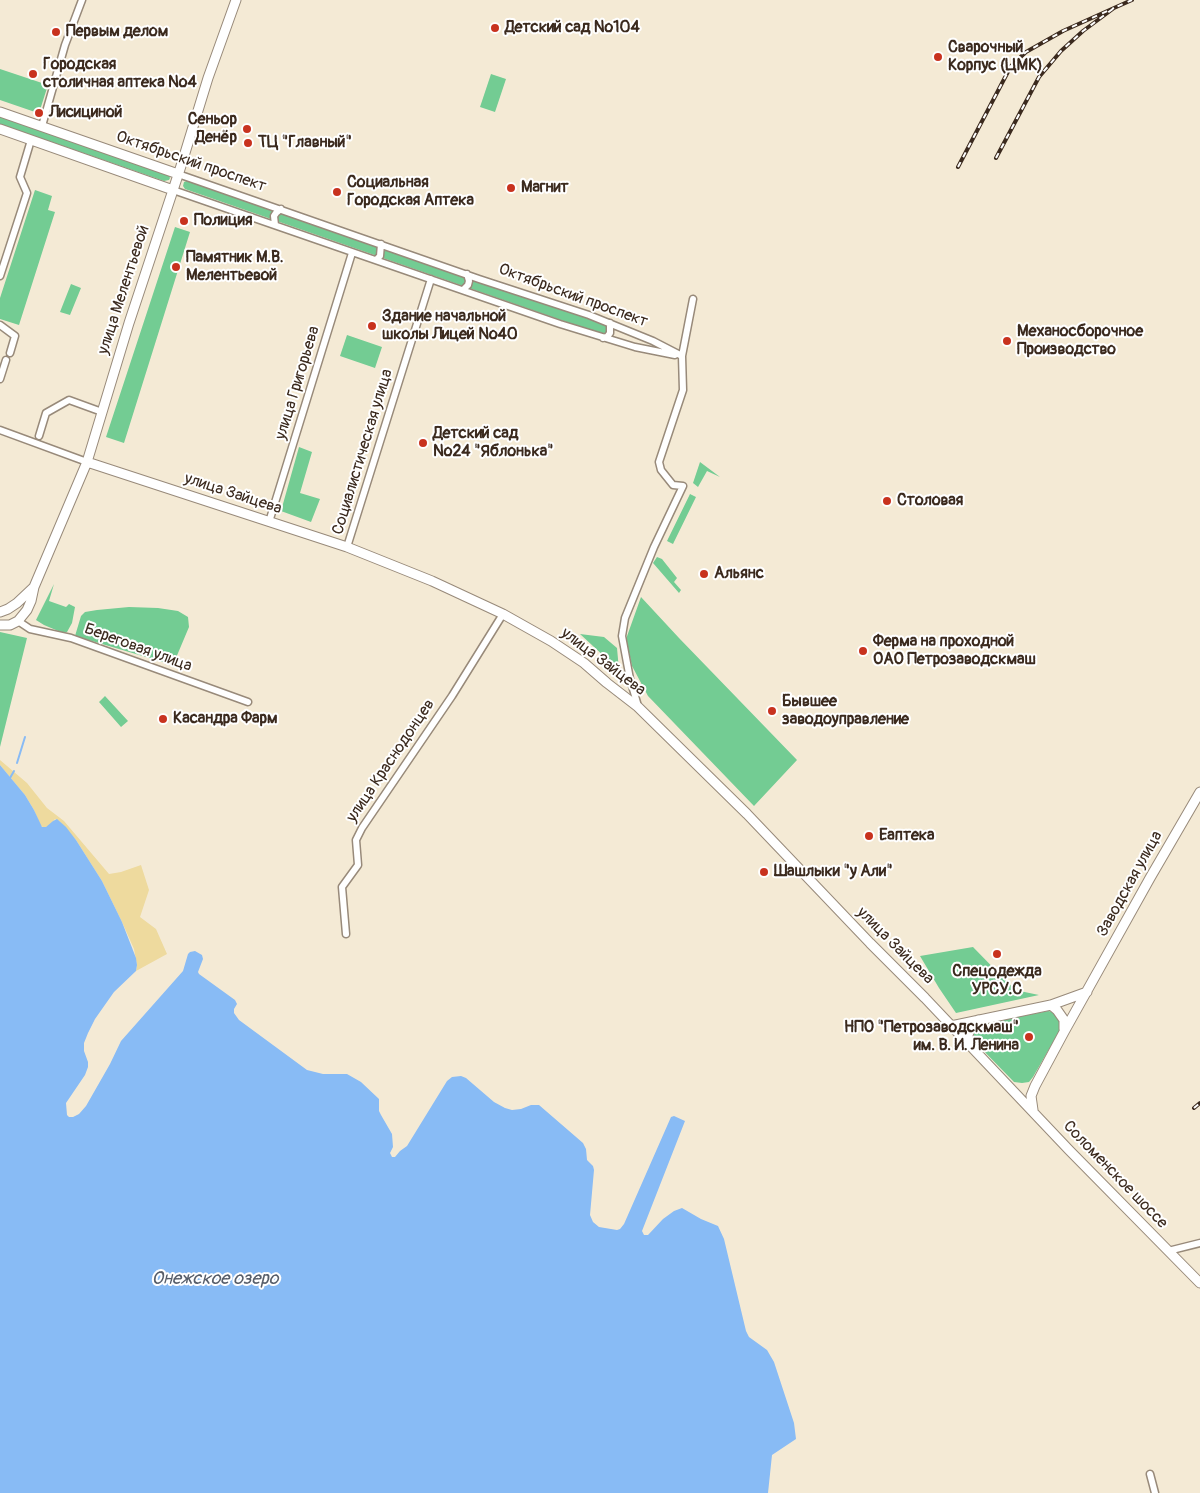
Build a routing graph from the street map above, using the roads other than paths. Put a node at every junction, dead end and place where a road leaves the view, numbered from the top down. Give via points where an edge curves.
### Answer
1 (82, 0) edge
2 (236, 0) edge
3 (1, 113) edge
4 (42, 126) junction
5 (0, 128) edge
6 (31, 140) junction
7 (95, 144) junction
8 (90, 160) junction
9 (178, 174) junction
10 (173, 190) junction
11 (281, 209) junction
12 (274, 225) junction
13 (381, 244) junction
14 (352, 253) junction
15 (376, 260) junction
16 (467, 274) junction
17 (0, 276) edge
18 (431, 279) junction
19 (463, 290) junction
20 (693, 299) dead end
21 (610, 323) junction
22 (0, 325) edge
23 (603, 338) junction
24 (10, 353) dead end
25 (682, 356) junction
26 (6, 360) dead end
27 (1, 371) edge
28 (0, 379) edge
29 (102, 412) junction
30 (0, 430) edge
31 (39, 436) dead end
32 (86, 462) junction
33 (269, 522) junction
34 (347, 547) junction
35 (34, 587) junction
36 (4, 611) edge
37 (503, 614) junction
38 (14, 623) junction
39 (0, 625) edge
40 (248, 702) dead end
41 (638, 707) junction
42 (1200, 792) edge
43 (346, 934) dead end
44 (1087, 992) junction
45 (1050, 1005) junction
46 (979, 1020) junction
47 (951, 1026) junction
48 (1064, 1032) junction
49 (968, 1044) junction
50 (1035, 1086) junction
51 (1010, 1087) junction
52 (1033, 1111) junction
53 (1200, 1243) edge
54 (1168, 1251) junction
55 (1200, 1283) edge
56 (1150, 1474) dead end
57 (1155, 1493) edge

1 - 4 street via 64,45
2 - 9 main road, улица Мелентьевой
3 - 4 main road, Октябрьский проспект
4 - 7 main road, Октябрьский проспект
5 - 6 main road, Октябрьский проспект
6 - 8 main road, Октябрьский проспект
6 - 17 street via 20,177 27,193
7 - 8 main road via 97,151
7 - 9 main road, Октябрьский проспект
8 - 10 main road, Октябрьский проспект
9 - 10 main road, улица Мелентьевой
9 - 11 street, Октябрьский проспект
10 - 12 street, Октябрьский проспект
10 - 29 main road, улица Мелентьевой
11 - 12 street via 274,216
11 - 13 street, Октябрьский проспект
12 - 14 street, Октябрьский проспект
13 - 15 street via 380,256
13 - 16 street, Октябрьский проспект
14 - 15 street, Октябрьский проспект
14 - 33 street, улица Григорьева
15 - 18 street, Октябрьский проспект
16 - 19 street via 468,286
16 - 21 street, Октябрьский проспект
18 - 19 street, Октябрьский проспект
18 - 34 street, Социалистическая улица
19 - 23 street, Октябрьский проспект
20 - 25 street
21 - 23 street via 610,334
21 - 25 street, Октябрьский проспект
22 - 24 street via 15,336
23 - 25 street, Октябрьский проспект
25 - 41 street via 683,390 660,462 661,470 673,485 683,486 628,609 622,636
26 - 27 street
27 - 28 street
29 - 31 street via 68,400 46,413
29 - 32 main road, улица Мелентьевой
30 - 32 street, улица Зайцева
32 - 33 main road, улица Зайцева
32 - 35 main road, улица Мелентьевой
33 - 34 main road, улица Зайцева
34 - 37 main road, улица Зайцева
35 - 36 main road
35 - 38 main road, улица Мелентьевой via 27,610
36 - 38 main road via 14,610
37 - 41 main road, улица Зайцева via 584,663
37 - 43 street, улица Краснодонцев via 356,840 358,865 342,887
38 - 39 main road
38 - 40 street, Береговая улица via 71,638
41 - 47 main road, улица Зайцева via 747,814
42 - 44 main road, Заводская улица
44 - 45 main road
44 - 48 main road, Заводская улица
45 - 46 main road
45 - 48 main road via 1064,1020
46 - 47 main road
46 - 49 main road via 970,1029
47 - 49 main road, улица Зайцева
48 - 50 main road, Заводская улица
49 - 51 main road, улица Зайцева
50 - 51 main road via 1019,1090
50 - 52 main road via 1031,1096
51 - 52 main road, Соломенское шоссе
52 - 54 main road, Соломенское шоссе
53 - 54 street
54 - 55 main road, Соломенское шоссе
56 - 57 street

